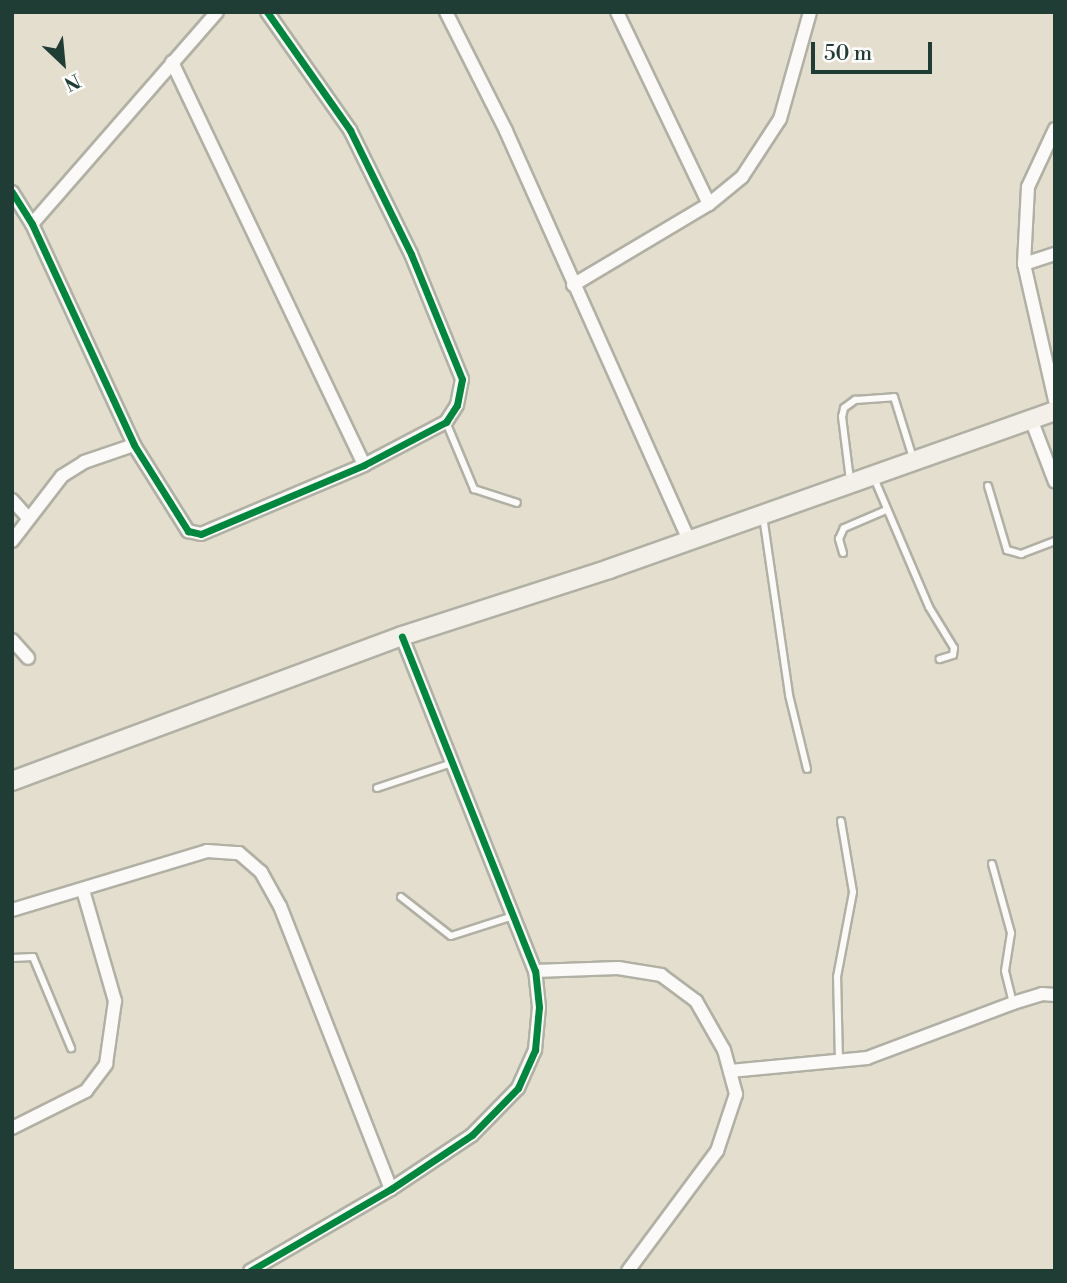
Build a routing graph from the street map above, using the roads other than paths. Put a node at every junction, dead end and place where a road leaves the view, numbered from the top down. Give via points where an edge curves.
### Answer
1 (217, 12) edge
2 (267, 12) edge
3 (446, 12) edge
4 (617, 12) edge
5 (810, 12) edge
6 (172, 62) junction
7 (1055, 129) edge
8 (12, 192) edge
9 (709, 204) junction
10 (32, 223) junction
11 (1055, 254) edge
12 (1024, 264) junction
13 (573, 285) junction
14 (1055, 401) edge
15 (1055, 411) edge
16 (1031, 419) junction
17 (446, 422) junction
18 (134, 445) junction
19 (913, 460) junction
20 (364, 465) junction
21 (872, 473) junction
22 (850, 481) junction
23 (1055, 482) edge
24 (988, 486) dead end
25 (12, 500) edge
26 (517, 503) dead end
27 (886, 510) junction
28 (763, 514) junction
29 (28, 518) junction
30 (12, 541) edge
31 (689, 541) junction
32 (1055, 541) edge
33 (843, 553) dead end
34 (402, 636) junction
35 (12, 640) edge
36 (28, 658) dead end
37 (940, 659) dead end
38 (449, 764) junction
39 (807, 769) dead end
40 (12, 780) edge
41 (377, 788) dead end
42 (841, 821) dead end
43 (992, 864) dead end
44 (83, 890) junction
45 (401, 897) dead end
46 (12, 910) edge
47 (513, 916) junction
48 (12, 958) edge
49 (535, 971) junction
50 (1055, 995) edge
51 (1013, 1003) junction
52 (71, 1048) dead end
53 (839, 1064) junction
54 (730, 1071) junction
55 (12, 1128) edge
56 (391, 1189) junction
57 (250, 1271) edge
58 (628, 1271) edge

1 - 6 street
2 - 17 street via 350,130 411,254 461,379 457,405
3 - 13 street via 506,131
4 - 9 street
5 - 9 street via 780,119 742,177
6 - 10 street
6 - 20 street
7 - 12 street via 1028,187
8 - 10 street
9 - 13 street
10 - 18 street
11 - 12 street
12 - 14 street
13 - 31 street
15 - 16 main road
16 - 19 main road
16 - 23 street
17 - 20 street
17 - 26 lane via 474,489
18 - 20 street via 178,520 188,531 201,534
18 - 29 street via 84,462 62,476
19 - 21 main road
19 - 22 lane via 894,397 855,400 844,408 842,417
21 - 22 main road
21 - 27 lane
22 - 28 main road
24 - 32 lane via 1007,550 1021,554
25 - 29 street
27 - 33 lane via 844,528 839,536
27 - 37 lane via 929,607 954,648 953,655
28 - 31 main road
28 - 39 lane via 789,695
29 - 30 street
31 - 34 main road
34 - 38 street
34 - 40 main road
35 - 36 street
38 - 41 lane
38 - 47 street
42 - 53 lane via 853,892 837,977
43 - 51 lane via 1010,933 1005,971
44 - 46 street
44 - 55 street via 115,1001 106,1064 86,1091
44 - 56 street via 207,851 239,853 261,872 280,906
45 - 47 lane via 451,936
47 - 49 street
48 - 52 lane via 33,957
49 - 54 street via 618,968 660,975 696,1001 724,1050
49 - 56 street via 539,1007 535,1050 518,1088 472,1135
50 - 51 street
51 - 53 street
53 - 54 street
54 - 58 street via 736,1094 717,1151
56 - 57 street

